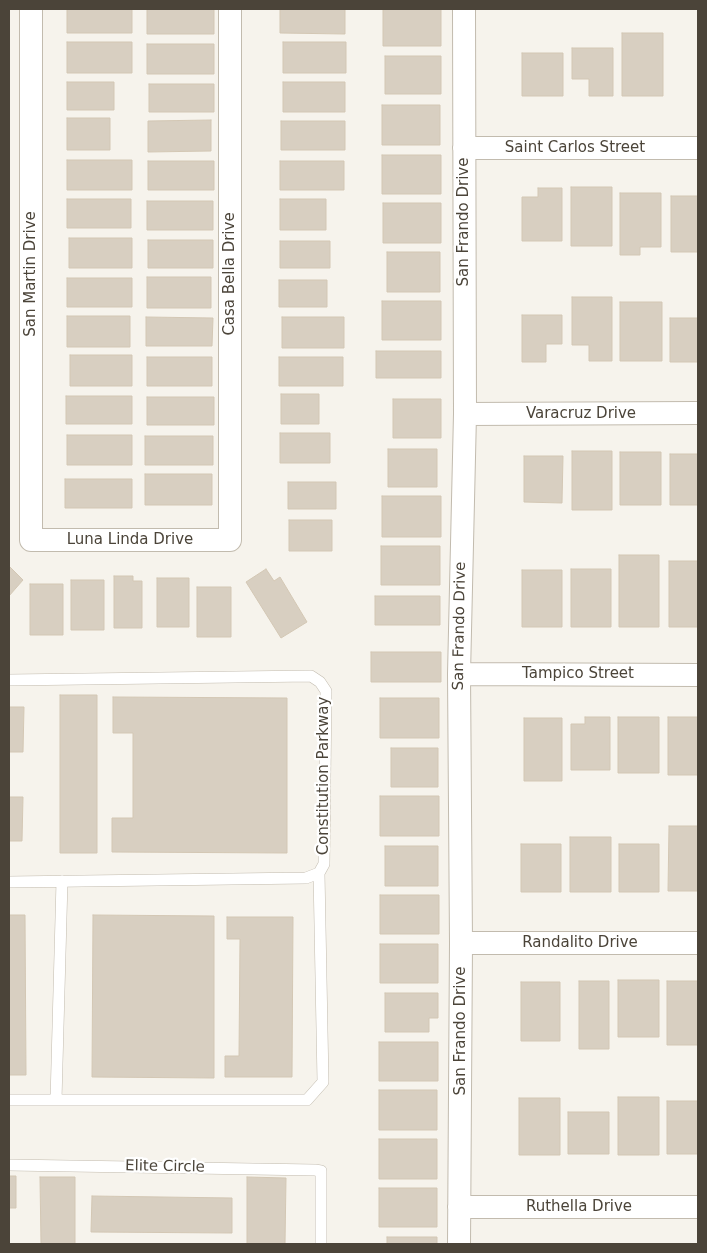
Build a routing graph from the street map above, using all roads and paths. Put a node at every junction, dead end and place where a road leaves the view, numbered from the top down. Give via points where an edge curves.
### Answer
1 (31, 9) edge
2 (230, 9) edge
3 (464, 9) edge
4 (464, 148) junction
5 (692, 148) edge
6 (698, 412) edge
7 (465, 414) junction
8 (31, 540) joint
9 (230, 540) joint
10 (459, 674) junction
11 (698, 675) edge
12 (9, 680) edge
13 (319, 873) junction
14 (62, 881) junction
15 (9, 882) edge
16 (461, 943) junction
17 (698, 943) edge
18 (9, 1100) edge
19 (56, 1100) junction
20 (9, 1165) edge
21 (459, 1207) junction
22 (698, 1207) edge
23 (321, 1244) edge
24 (459, 1244) edge

1 - 8 street, San Martin Drive
2 - 9 street, Casa Bella Drive
3 - 4 street, San Frando Drive
4 - 5 street, Saint Carlos Street
4 - 7 street, San Frando Drive
6 - 7 street, Varacruz Drive
7 - 10 street, San Frando Drive
8 - 9 street, Luna Linda Drive
10 - 11 street, Tampico Street
10 - 16 street, San Frando Drive
12 - 13 lane, Constitution Parkway via 311,676 326,691 324,864
13 - 14 lane, Constitution Parkway via 306,878
13 - 19 lane via 323,1082 306,1100
14 - 15 lane, Constitution Parkway
14 - 19 lane
16 - 17 street, Randalito Drive
16 - 21 street, San Frando Drive
18 - 19 lane
20 - 23 lane, Elite Circle via 321,1171
21 - 22 street, Ruthella Drive
21 - 24 street, San Frando Drive

